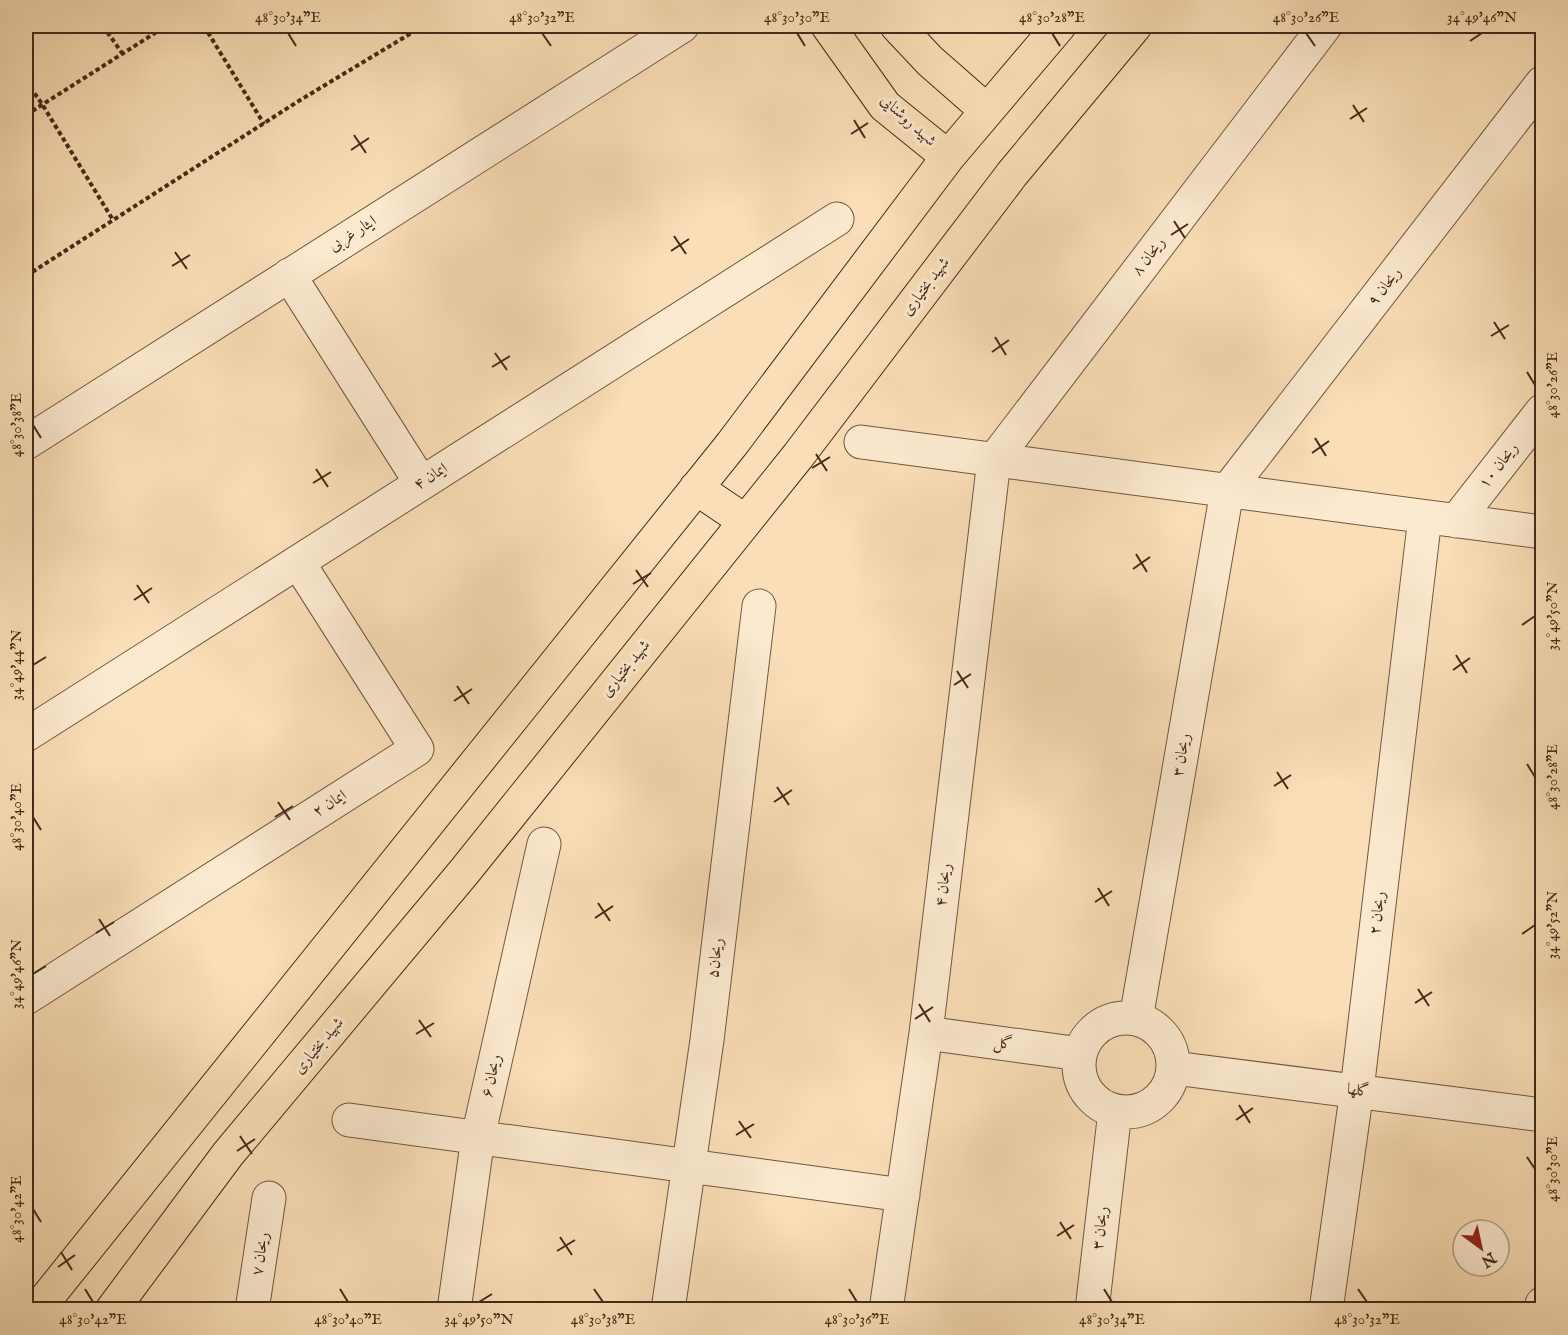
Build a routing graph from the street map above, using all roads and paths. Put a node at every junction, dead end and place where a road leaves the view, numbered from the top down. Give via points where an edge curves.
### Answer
1 (39, 26) edge
2 (103, 26) edge
3 (166, 26) edge
4 (204, 26) edge
5 (423, 26) edge
6 (682, 26) edge
7 (828, 26) edge
8 (897, 26) edge
9 (1059, 26) edge
10 (1136, 26) edge
11 (1325, 26) edge
12 (414, 28) edge
13 (26, 34) edge
14 (122, 53) junction
15 (26, 81) edge
16 (1542, 83) edge
17 (42, 104) junction
18 (987, 111) junction
19 (26, 115) edge
20 (264, 124) junction
21 (948, 156) junction
22 (837, 219) dead end
23 (112, 220) junction
24 (289, 275) junction
25 (26, 276) edge
26 (1542, 411) edge
27 (861, 442) dead end
28 (26, 443) edge
29 (994, 460) junction
30 (421, 483) junction
31 (696, 488) junction
32 (1227, 491) junction
33 (1441, 519) junction
34 (745, 520) junction
35 (1542, 532) edge
36 (298, 562) junction
37 (759, 606) dead end
38 (26, 735) edge
39 (544, 844) dead end
40 (26, 998) edge
41 (1136, 1019) junction
42 (926, 1033) junction
43 (1080, 1054) junction
44 (1174, 1068) junction
45 (1357, 1090) junction
46 (1115, 1111) junction
47 (1542, 1115) edge
48 (349, 1120) dead end
49 (478, 1137) junction
50 (688, 1166) junction
51 (903, 1195) junction
52 (269, 1198) dead end
53 (1542, 1304) edge
54 (37, 1310) edge
55 (112, 1310) edge
56 (252, 1310) edge
57 (454, 1310) edge
58 (668, 1310) edge
59 (886, 1310) edge
60 (1092, 1310) edge
61 (1326, 1310) edge
62 (1542, 1310) edge

1 - 13 path
2 - 14 path
3 - 14 path
4 - 20 path
5 - 12 path
6 - 24 street, ایثار غربی
7 - 21 main road, شهید روشنایی via 885,106
8 - 18 main road
9 - 18 main road
10 - 34 main road, شهید بختیاری via 1012,174
11 - 29 street, ریحان ۸
12 - 20 path
14 - 17 path
15 - 17 path
16 - 32 street, ریحان ۹
17 - 19 path
17 - 23 path
18 - 21 main road
20 - 23 path
21 - 31 main road
22 - 30 street, ایمان ۴
23 - 25 path
24 - 28 street, ایثار غربی
24 - 30 street
26 - 33 street, ریحان ۱۰
27 - 29 street
29 - 32 street
29 - 42 street, ریحان ۴
30 - 36 street, ایمان ۴
31 - 34 main road
31 - 54 main road
32 - 33 street
32 - 41 street, ریحان ۳
33 - 35 street
33 - 45 street, ریحان ۲
34 - 55 main road, شهید بختیاری via 464,872 228,1154
36 - 38 street, ایمان ۴
36 - 40 street, ایمان ۲ via 417,749
37 - 50 street, ریحان۵
39 - 49 street, ریحان ۶
41 - 43 street via 1107,1022 1095,1030
41 - 44 street via 1160,1031 1168,1042
42 - 43 street, گل
42 - 51 street, ریحان ۴
43 - 46 street via 1081,1076 1090,1096
44 - 45 street, گلها
44 - 46 street via 1164,1093 1154,1103 1128,1112
45 - 47 street, گلها
45 - 61 street, ریحان ۲
46 - 60 street, ریحان ۳
48 - 49 street
49 - 50 street
49 - 57 street, ریحان ۶
50 - 51 street
50 - 58 street, ریحان۵
51 - 59 street, ریحان ۴
52 - 56 street, ریحان ۷
53 - 62 street

